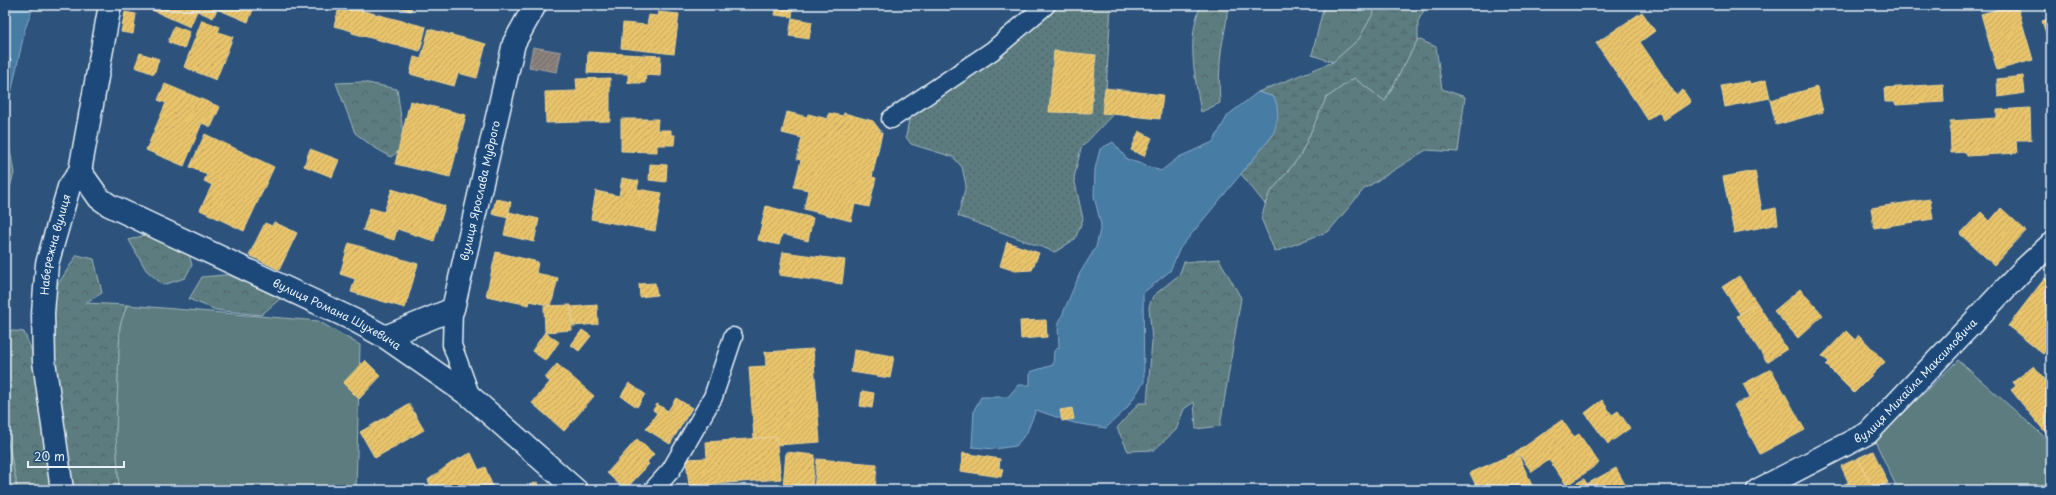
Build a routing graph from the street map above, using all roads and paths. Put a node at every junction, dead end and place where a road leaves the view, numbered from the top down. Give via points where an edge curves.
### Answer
1 (110, 5) edge
2 (535, 5) edge
3 (1046, 5) edge
4 (891, 119) dead end
5 (80, 171) junction
6 (2051, 244) edge
7 (453, 308) junction
8 (385, 337) junction
9 (734, 337) dead end
10 (471, 397) junction
11 (62, 490) edge
12 (576, 490) edge
13 (653, 490) edge
14 (1758, 490) edge

1 - 5 street, Набережна вулиця
2 - 7 street, вулиця Ярослава Мудрого via 514,43
3 - 4 lane via 992,52
5 - 8 street, вулиця Романа Шухевича via 99,198 109,206 354,320
5 - 11 street, Набережна вулиця via 69,187 47,264 43,313 44,361
6 - 14 street, вулиця Михайла Максимовича via 1868,432
7 - 8 street
7 - 10 lane via 452,345
8 - 10 street, вулиця Романа Шухевича
9 - 13 lane via 713,397 671,470
10 - 12 street, вулиця Романа Шухевича

